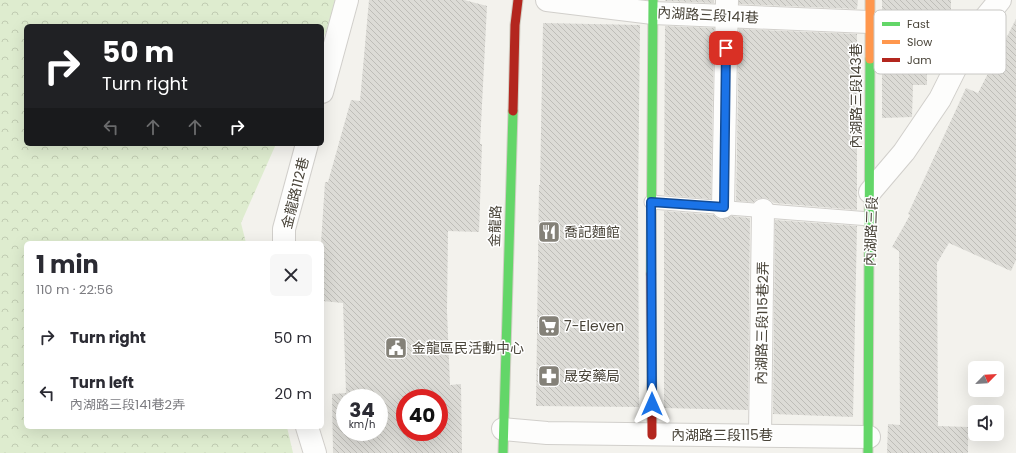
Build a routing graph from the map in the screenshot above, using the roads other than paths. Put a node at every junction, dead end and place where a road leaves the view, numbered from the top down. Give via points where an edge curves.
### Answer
1 (347, 0) edge
2 (518, 0) edge
3 (547, 0) edge
4 (870, 0) edge
5 (1000, 0) edge
6 (653, 6) edge
7 (727, 8) edge
8 (992, 10) edge
9 (869, 22) junction
10 (952, 74) edge
11 (324, 85) edge
12 (307, 146) edge
13 (870, 192) junction
14 (651, 202) junction
15 (724, 207) junction
16 (763, 210) junction
17 (870, 219) junction
18 (284, 241) edge
19 (308, 429) edge
20 (503, 429) junction
21 (652, 435) junction
22 (760, 435) junction
23 (691, 444) edge
24 (869, 445) edge
25 (315, 453) edge
26 (503, 453) edge

1 - 11 street
2 - 20 street, 金龍路 via 515,25
3 - 6 street, 內湖路三段141巷
4 - 9 street, 內湖路三段143巷
5 - 8 street, 內湖路三段
6 - 7 street, 內湖路三段141巷
6 - 14 street
7 - 9 street, 內湖路三段141巷
7 - 15 street
9 - 13 street, 內湖路三段143巷
10 - 13 street, 內湖路三段 via 940,99 904,152
12 - 18 street, 金龍路112巷 via 284,229
13 - 17 street, 內湖路三段
14 - 15 lane
14 - 21 street
15 - 16 lane
16 - 17 lane
16 - 22 street, 內湖路三段115巷2弄
17 - 24 street, 內湖路三段
19 - 25 street
20 - 21 street, 內湖路三段115巷 via 547,433
20 - 26 street, 金龍路
21 - 23 street, 內湖路三段115巷
22 - 23 street, 內湖路三段115巷
22 - 24 street, 內湖路三段115巷

